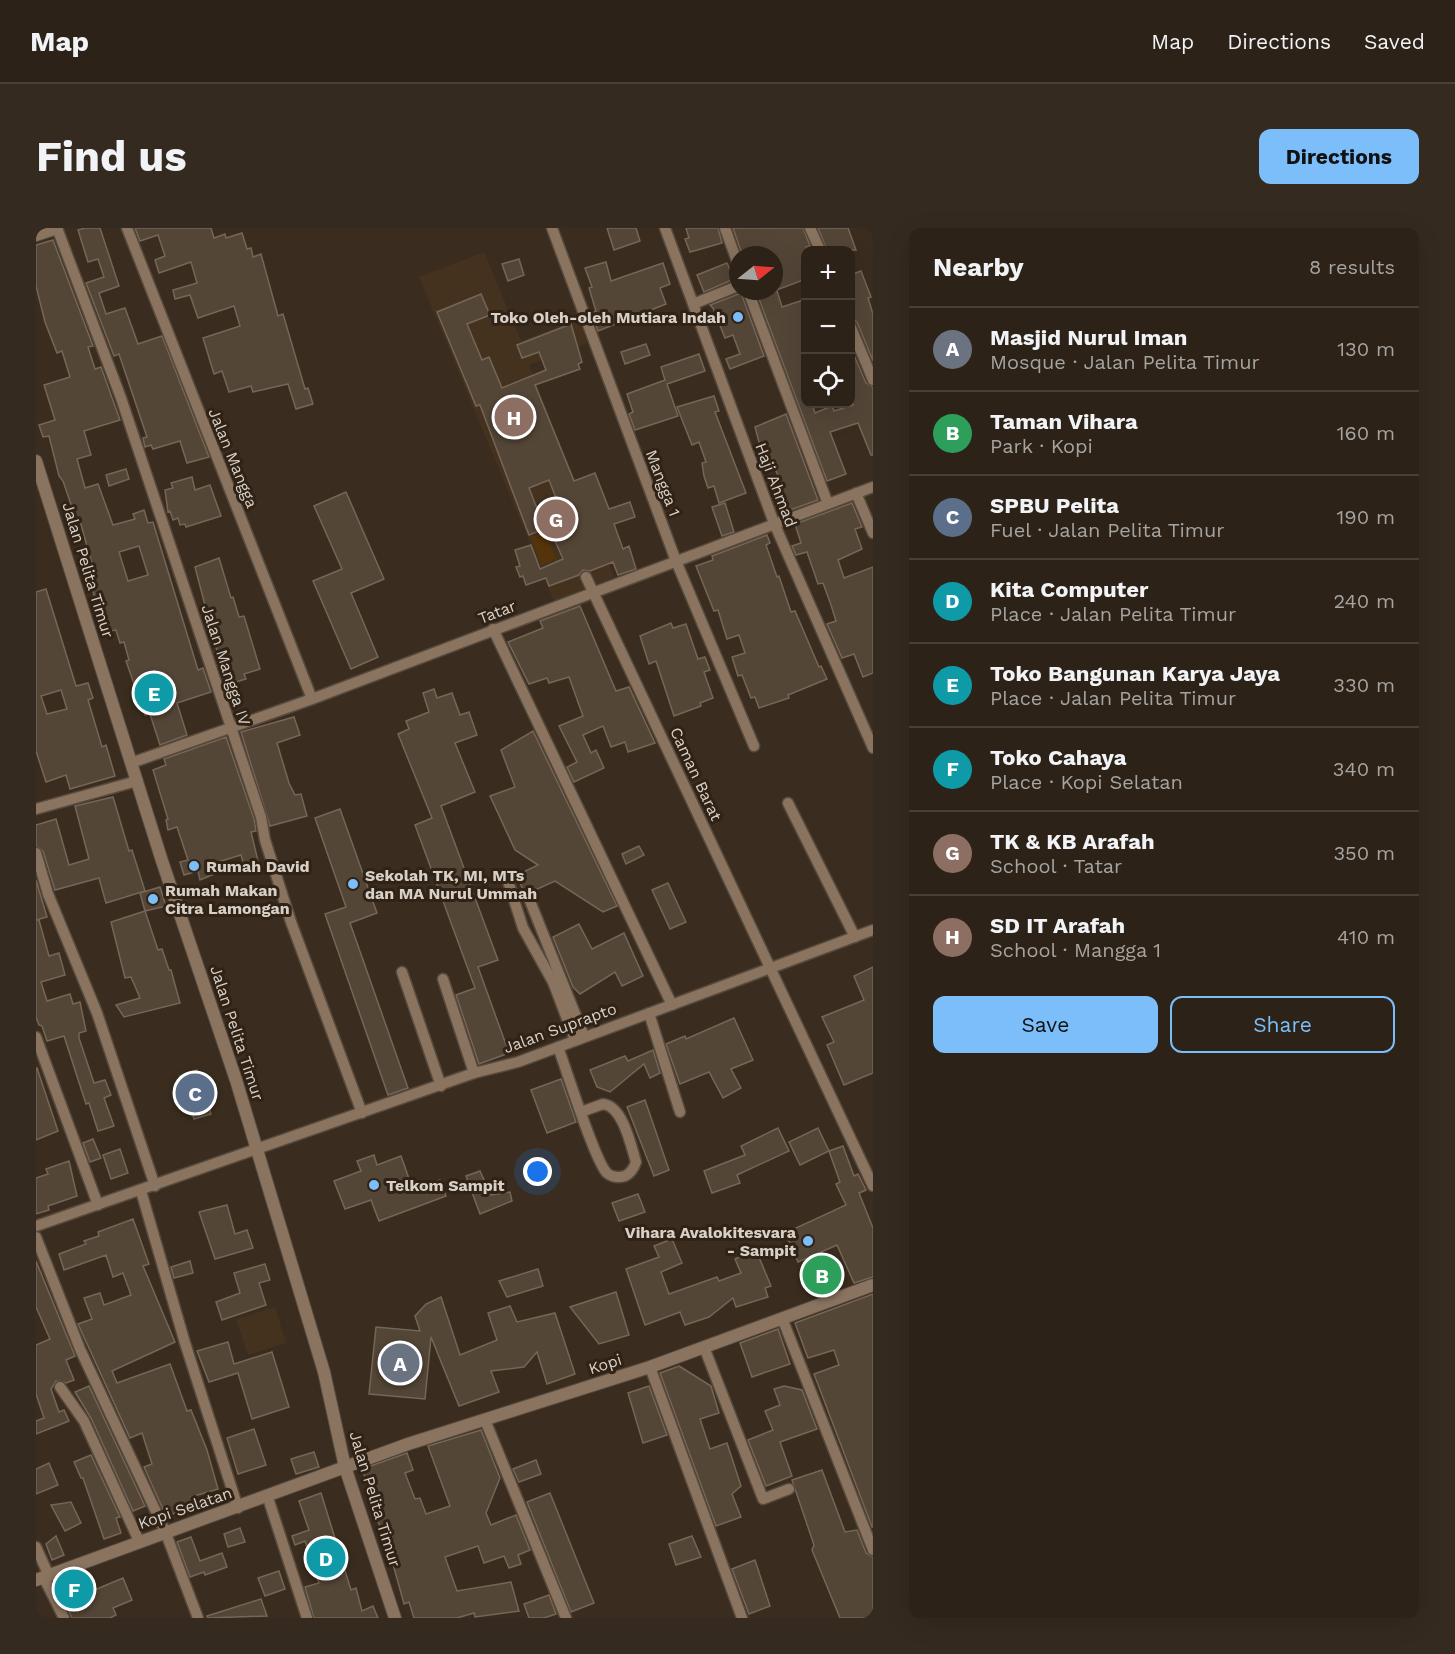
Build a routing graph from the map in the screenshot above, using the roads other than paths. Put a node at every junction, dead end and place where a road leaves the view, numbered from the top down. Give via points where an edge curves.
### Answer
1 (57, 228) edge
2 (127, 228) edge
3 (552, 228) edge
4 (665, 228) edge
5 (725, 228) edge
6 (810, 228) edge
7 (36, 235) edge
8 (732, 246) edge
9 (818, 246) edge
10 (729, 290) edge
11 (751, 300) edge
12 (693, 304) junction
13 (855, 337) edge
14 (873, 380) edge
15 (36, 461) edge
16 (873, 487) edge
17 (856, 493) junction
18 (828, 504) junction
19 (774, 523) junction
20 (873, 533) edge
21 (676, 561) junction
22 (586, 578) dead end
23 (593, 592) junction
24 (493, 629) junction
25 (312, 699) junction
26 (232, 728) junction
27 (754, 746) dead end
28 (873, 748) edge
29 (131, 763) junction
30 (137, 781) junction
31 (788, 803) dead end
32 (36, 809) edge
33 (36, 853) edge
34 (507, 878) dead end
35 (528, 896) dead end
36 (873, 930) edge
37 (855, 937) junction
38 (771, 968) junction
39 (402, 972) dead end
40 (443, 979) dead end
41 (672, 1005) junction
42 (649, 1013) junction
43 (36, 1037) edge
44 (580, 1038) junction
45 (558, 1047) junction
46 (474, 1073) junction
47 (441, 1086) junction
48 (581, 1112) junction
49 (680, 1112) dead end
50 (362, 1113) junction
51 (257, 1150) junction
52 (155, 1186) junction
53 (873, 1186) edge
54 (141, 1191) junction
55 (98, 1205) junction
56 (36, 1226) edge
57 (36, 1238) edge
58 (873, 1285) edge
59 (782, 1317) junction
60 (704, 1347) junction
61 (650, 1367) junction
62 (60, 1387) dead end
63 (485, 1420) junction
64 (345, 1467) junction
65 (789, 1489) dead end
66 (268, 1498) junction
67 (238, 1508) junction
68 (165, 1532) junction
69 (139, 1541) junction
70 (36, 1547) edge
71 (873, 1550) edge
72 (43, 1578) edge
73 (64, 1618) edge
74 (198, 1618) edge
75 (307, 1618) edge
76 (395, 1618) edge
77 (566, 1618) edge
78 (742, 1618) edge

1 - 7 street
1 - 26 street, Jalan Mangga IV via 121,398
2 - 25 street, Jalan Mangga
3 - 21 street, Mangga 1
4 - 12 street, Haji Ahmad
5 - 8 street
6 - 9 street
10 - 12 street
11 - 18 street
12 - 19 street, Haji Ahmad
13 - 14 street
15 - 29 street, Jalan Pelita Timur
16 - 17 street, Tatar
17 - 18 street, Tatar
17 - 20 street
18 - 19 street, Tatar
19 - 21 street, Tatar
19 - 28 street, Haji Ahmad
21 - 23 street, Tatar
21 - 27 street, Mangga 1
22 - 23 street, Caman Barat
23 - 24 street, Tatar
23 - 38 street, Caman Barat
24 - 25 street, Tatar
24 - 41 street
25 - 26 street, Tatar
26 - 29 street, Tatar
26 - 50 street, Jalan Mangga IV via 291,922
29 - 30 street, Jalan Pelita Timur
30 - 32 street
30 - 51 street, Jalan Pelita Timur
31 - 37 street
33 - 52 street via 48,894 97,1013
34 - 44 street via 523,928
35 - 44 street
36 - 37 street, Jalan Suprapto
37 - 38 street, Jalan Suprapto
38 - 41 street, Jalan Suprapto
38 - 53 street, Caman Barat
39 - 47 street
40 - 46 street
41 - 42 street, Jalan Suprapto
42 - 44 street, Jalan Suprapto
42 - 49 street
43 - 55 street
44 - 45 street, Jalan Suprapto
45 - 46 street, Jalan Suprapto
45 - 48 street
46 - 47 street, Jalan Suprapto
47 - 50 street, Jalan Suprapto
48 - 48 street via 603,1104 614,1108 636,1162 630,1172 611,1176 602,1167
50 - 51 street, Jalan Suprapto
51 - 52 street, Jalan Suprapto
51 - 64 street, Jalan Pelita Timur via 324,1372
52 - 54 street, Jalan Suprapto
54 - 55 street, Jalan Suprapto
54 - 67 street
55 - 56 street, Jalan Suprapto
57 - 68 street via 80,1349
58 - 59 street, Kopi
59 - 60 street, Kopi
59 - 71 street
60 - 61 street, Kopi
60 - 65 street via 762,1499
61 - 63 street, Kopi
61 - 78 street
62 - 69 street via 84,1421
63 - 64 street, Kopi
63 - 77 street
64 - 66 street, Kopi Selatan
64 - 76 street, Jalan Pelita Timur
66 - 67 street, Kopi Selatan
66 - 75 street
67 - 68 street, Kopi Selatan
68 - 69 street, Kopi Selatan
68 - 74 street
69 - 72 street, Kopi Selatan
70 - 72 street
72 - 73 street

